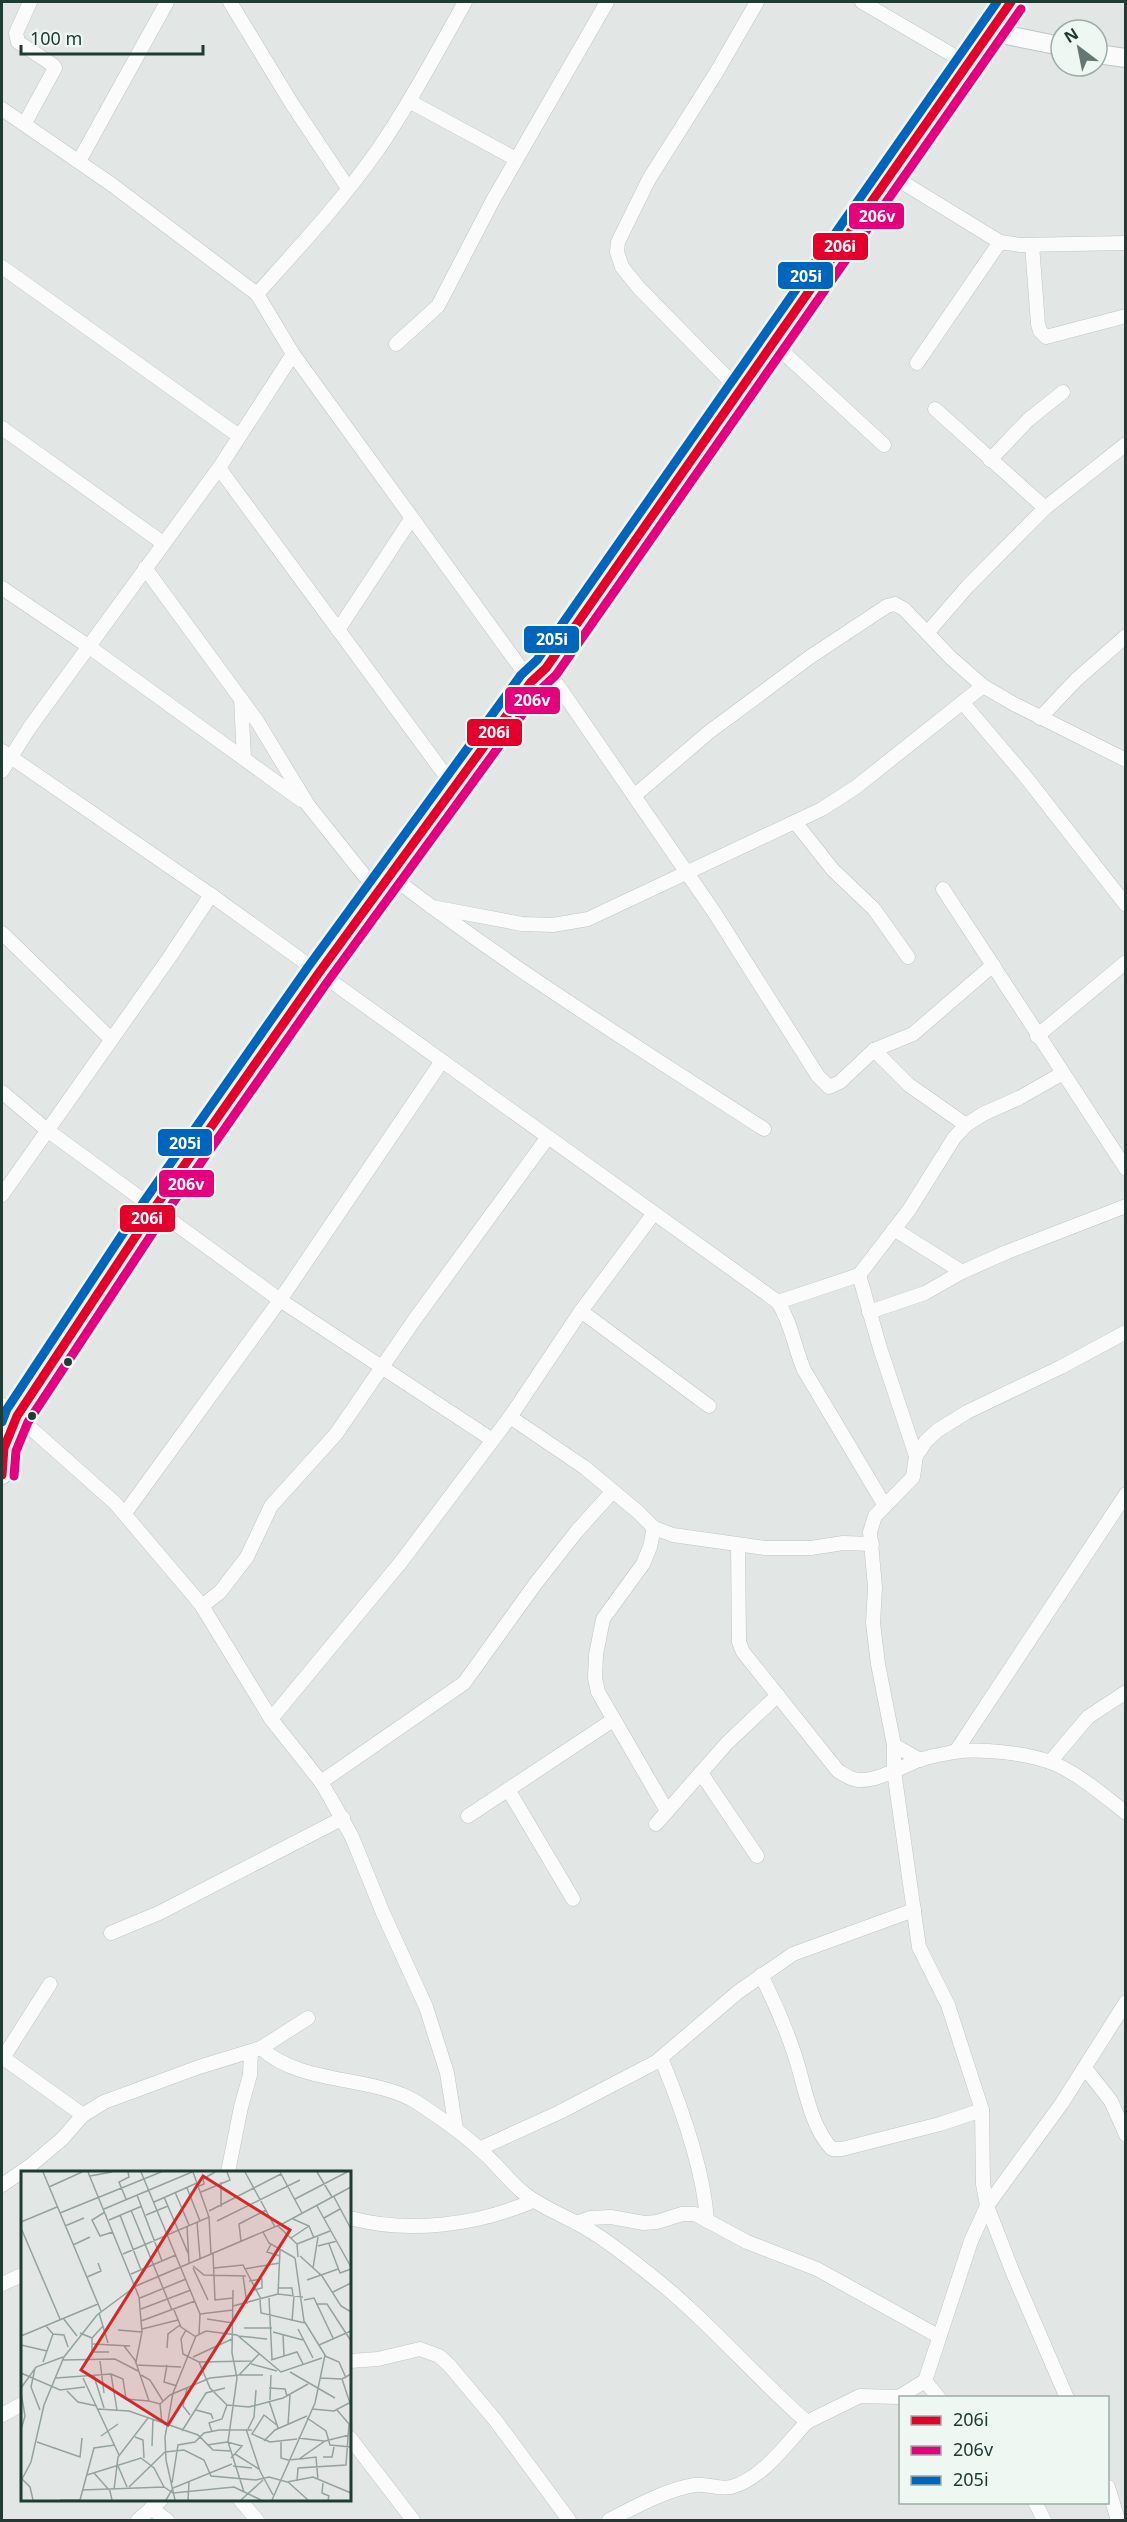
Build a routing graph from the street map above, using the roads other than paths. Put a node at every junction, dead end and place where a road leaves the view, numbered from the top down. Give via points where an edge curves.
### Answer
1 (30, 2) edge
2 (167, 2) edge
3 (230, 2) edge
4 (465, 2) edge
5 (607, 2) edge
6 (757, 2) edge
7 (862, 2) edge
8 (1011, 2) edge
9 (991, 32) junction
10 (1049, 44) edge
11 (1109, 56) edge
12 (1125, 58) edge
13 (968, 64) junction
14 (410, 100) junction
15 (2, 109) edge
16 (25, 123) junction
17 (516, 159) junction
18 (79, 161) junction
19 (890, 174) junction
20 (348, 188) junction
21 (1000, 242) junction
22 (1125, 243) edge
23 (1032, 245) junction
24 (2, 267) edge
25 (257, 294) junction
26 (1125, 315) edge
27 (772, 342) junction
28 (396, 344) dead end
29 (293, 354) junction
30 (916, 363) dead end
31 (739, 390) junction
32 (1063, 392) dead end
33 (935, 409) dead end
34 (2, 428) edge
35 (239, 436) junction
36 (1125, 444) edge
37 (884, 445) dead end
38 (990, 460) junction
39 (219, 468) junction
40 (1045, 508) junction
41 (411, 519) junction
42 (163, 543) junction
43 (145, 568) junction
44 (2, 588) edge
45 (338, 630) junction
46 (928, 632) junction
47 (1125, 636) edge
48 (88, 646) junction
49 (546, 668) junction
50 (531, 682) junction
51 (983, 686) junction
52 (241, 699) junction
53 (963, 703) junction
54 (1040, 718) junction
55 (6, 754) edge
56 (244, 758) junction
57 (1125, 760) edge
58 (2, 771) edge
59 (454, 787) junction
60 (634, 796) junction
61 (308, 805) junction
62 (795, 822) junction
63 (686, 873) junction
64 (392, 876) junction
65 (944, 889) dead end
66 (379, 894) junction
67 (211, 895) junction
68 (1125, 905) edge
69 (432, 907) junction
70 (2, 933) edge
71 (908, 957) dead end
72 (1125, 962) edge
73 (993, 965) junction
74 (318, 974) junction
75 (1037, 1036) junction
76 (111, 1039) junction
77 (874, 1050) junction
78 (442, 1061) junction
79 (1063, 1073) junction
80 (2, 1092) edge
81 (966, 1125) junction
82 (764, 1129) dead end
83 (47, 1130) junction
84 (548, 1137) junction
85 (1125, 1169) edge
86 (2, 1195) edge
87 (1125, 1206) edge
88 (155, 1207) junction
89 (654, 1213) junction
90 (894, 1229) junction
91 (962, 1272) junction
92 (859, 1275) junction
93 (280, 1300) junction
94 (778, 1302) junction
95 (581, 1311) junction
96 (869, 1312) junction
97 (1125, 1332) edge
98 (384, 1368) junction
99 (709, 1406) dead end
100 (9, 1411) edge
101 (510, 1417) junction
102 (491, 1439) junction
103 (916, 1456) junction
104 (2, 1475) edge
105 (613, 1491) junction
106 (1125, 1494) edge
107 (885, 1506) junction
108 (125, 1513) junction
109 (654, 1528) junction
110 (872, 1544) junction
111 (738, 1545) junction
112 (202, 1606) junction
113 (1125, 1692) edge
114 (778, 1695) junction
115 (271, 1719) junction
116 (613, 1720) junction
117 (894, 1745) junction
118 (956, 1751) junction
119 (920, 1760) junction
120 (1050, 1762) junction
121 (894, 1771) junction
122 (701, 1773) junction
123 (321, 1782) junction
124 (509, 1791) junction
125 (667, 1811) junction
126 (1125, 1813) edge
127 (468, 1816) dead end
128 (343, 1818) junction
129 (656, 1824) dead end
130 (757, 1856) dead end
131 (573, 1899) dead end
132 (914, 1910) junction
133 (111, 1934) dead end
134 (762, 1975) junction
135 (50, 1984) dead end
136 (1125, 2002) edge
137 (308, 2018) dead end
138 (256, 2050) junction
139 (2, 2057) edge
140 (661, 2058) junction
141 (1085, 2068) junction
142 (982, 2110) junction
143 (83, 2115) junction
144 (456, 2129) junction
145 (1125, 2135) edge
146 (479, 2149) junction
147 (23, 2171) edge
148 (228, 2171) edge
149 (21, 2172) edge
150 (2, 2185) edge
151 (533, 2201) junction
152 (987, 2206) junction
153 (351, 2218) edge
154 (707, 2221) junction
155 (576, 2223) junction
156 (21, 2275) edge
157 (2, 2284) edge
158 (938, 2336) junction
159 (351, 2361) edge
160 (925, 2381) junction
161 (901, 2396) edge
162 (938, 2396) edge
163 (1067, 2396) edge
164 (899, 2397) edge
165 (21, 2405) edge
166 (2, 2415) edge
167 (807, 2422) junction
168 (351, 2439) edge
169 (1109, 2493) edge
170 (242, 2501) edge
171 (156, 2504) edge
172 (1036, 2504) edge
173 (138, 2520) edge
174 (167, 2520) edge
175 (257, 2520) edge
176 (413, 2520) edge
177 (569, 2520) edge
178 (609, 2520) edge
179 (1044, 2520) edge
180 (1118, 2520) edge

1 - 16 street via 16,37 54,68
2 - 18 street
3 - 20 street
4 - 14 street
5 - 17 street
6 - 31 street via 649,179 618,242 617,252 622,267 639,288
7 - 13 street
8 - 9 street
9 - 10 street
9 - 13 street
11 - 12 street
13 - 19 street
14 - 17 street
14 - 20 street
15 - 16 street
16 - 18 street
17 - 28 street via 438,306
18 - 25 street
19 - 21 street
19 - 27 street
20 - 25 street
21 - 23 street
21 - 30 street
22 - 23 street
23 - 26 street via 1038,324 1044,336
24 - 35 street
25 - 29 street
27 - 31 street
27 - 37 street
29 - 35 street
29 - 41 street
31 - 49 street
32 - 38 street via 1028,420
33 - 38 street
34 - 42 street
35 - 39 street
36 - 40 street
38 - 40 street
39 - 42 street
39 - 45 street
40 - 46 street
41 - 45 street
41 - 50 street
42 - 43 street
43 - 48 street
43 - 52 street
44 - 48 street
45 - 59 street
46 - 51 street
46 - 60 street via 904,609 895,604 887,606 709,732
47 - 54 street
48 - 55 street
48 - 56 street
49 - 50 street
49 - 60 street
50 - 59 street
51 - 53 street
51 - 54 street
52 - 56 street
52 - 61 street
53 - 62 street via 856,786
53 - 68 street
54 - 57 street
55 - 58 street
55 - 67 street
56 - 61 street
59 - 64 street
60 - 63 street
61 - 66 street
62 - 63 street
62 - 71 street via 833,870 874,909
63 - 69 street via 588,919 571,922 522,924
63 - 77 street via 829,1087
64 - 66 street
64 - 69 street
65 - 73 street
66 - 74 street
67 - 74 street
67 - 76 street
69 - 82 street via 606,1027
70 - 76 street
72 - 75 street
73 - 75 street
73 - 77 street via 913,1034
74 - 78 street
74 - 88 street
75 - 79 street
76 - 83 street
77 - 81 street via 909,1085
78 - 84 street
78 - 93 street
79 - 81 street
79 - 85 street
80 - 83 street
81 - 90 street
83 - 86 street
83 - 88 street
84 - 89 street
84 - 98 street via 415,1319
87 - 91 street
88 - 93 street
88 - 100 street
89 - 94 street
89 - 95 street
90 - 91 street
90 - 92 street
91 - 96 street via 925,1293
92 - 94 street
92 - 96 street
93 - 98 street
93 - 108 street
94 - 107 street via 789,1319 804,1370
95 - 99 street
95 - 101 street
96 - 103 street
97 - 103 street via 968,1412 926,1441
98 - 102 street
98 - 112 street via 336,1434 271,1506 247,1557 220,1592
100 - 104 street
100 - 108 street
101 - 102 street
101 - 105 street
102 - 115 street via 401,1562
103 - 107 street via 913,1477
105 - 109 street
105 - 123 street via 536,1583 465,1683
106 - 118 street
107 - 110 street via 875,1516 870,1532
108 - 112 street
109 - 111 street via 673,1535
109 - 116 street via 643,1564 603,1619 595,1678
110 - 111 street via 811,1548
110 - 117 street via 874,1634
111 - 114 street via 739,1642
112 - 115 street
113 - 120 street via 1088,1717
114 - 121 street via 838,1771 859,1780
114 - 122 street
115 - 123 street
116 - 124 street
116 - 125 street
117 - 119 street
117 - 121 street
118 - 119 street
118 - 120 street via 987,1751
119 - 121 street
120 - 126 street via 1088,1784
121 - 132 street
122 - 125 street
122 - 130 street
123 - 128 street
124 - 127 street
124 - 131 street
125 - 129 street
128 - 133 street
128 - 144 street via 426,2007 447,2073
132 - 134 street via 794,1954
132 - 142 street via 919,1947 948,2005
134 - 140 street
134 - 142 street via 795,2054 815,2120 832,2149
135 - 139 street
136 - 141 street
137 - 138 street
138 - 143 street via 136,2089
138 - 144 street via 290,2065 415,2101
138 - 148 street
139 - 143 street
140 - 146 street via 597,2094
140 - 154 street via 687,2129 706,2202
141 - 145 street via 1111,2100
141 - 152 street
142 - 152 street
143 - 147 street via 62,2139
144 - 146 street
146 - 151 street
149 - 150 street
151 - 153 street via 489,2216 412,2227
151 - 155 street
152 - 158 street
152 - 163 street
154 - 155 street via 688,2214 645,2223 611,2217
154 - 158 street via 747,2242 817,2269
155 - 167 street via 681,2300
156 - 157 street
158 - 160 street
159 - 177 street via 420,2349 439,2356 496,2421
160 - 161 street
160 - 162 street
164 - 167 street via 860,2396
165 - 166 street
167 - 178 street via 747,2480 729,2488 701,2484 683,2487
168 - 176 street
169 - 180 street
170 - 175 street
171 - 173 street
171 - 174 street
172 - 179 street

